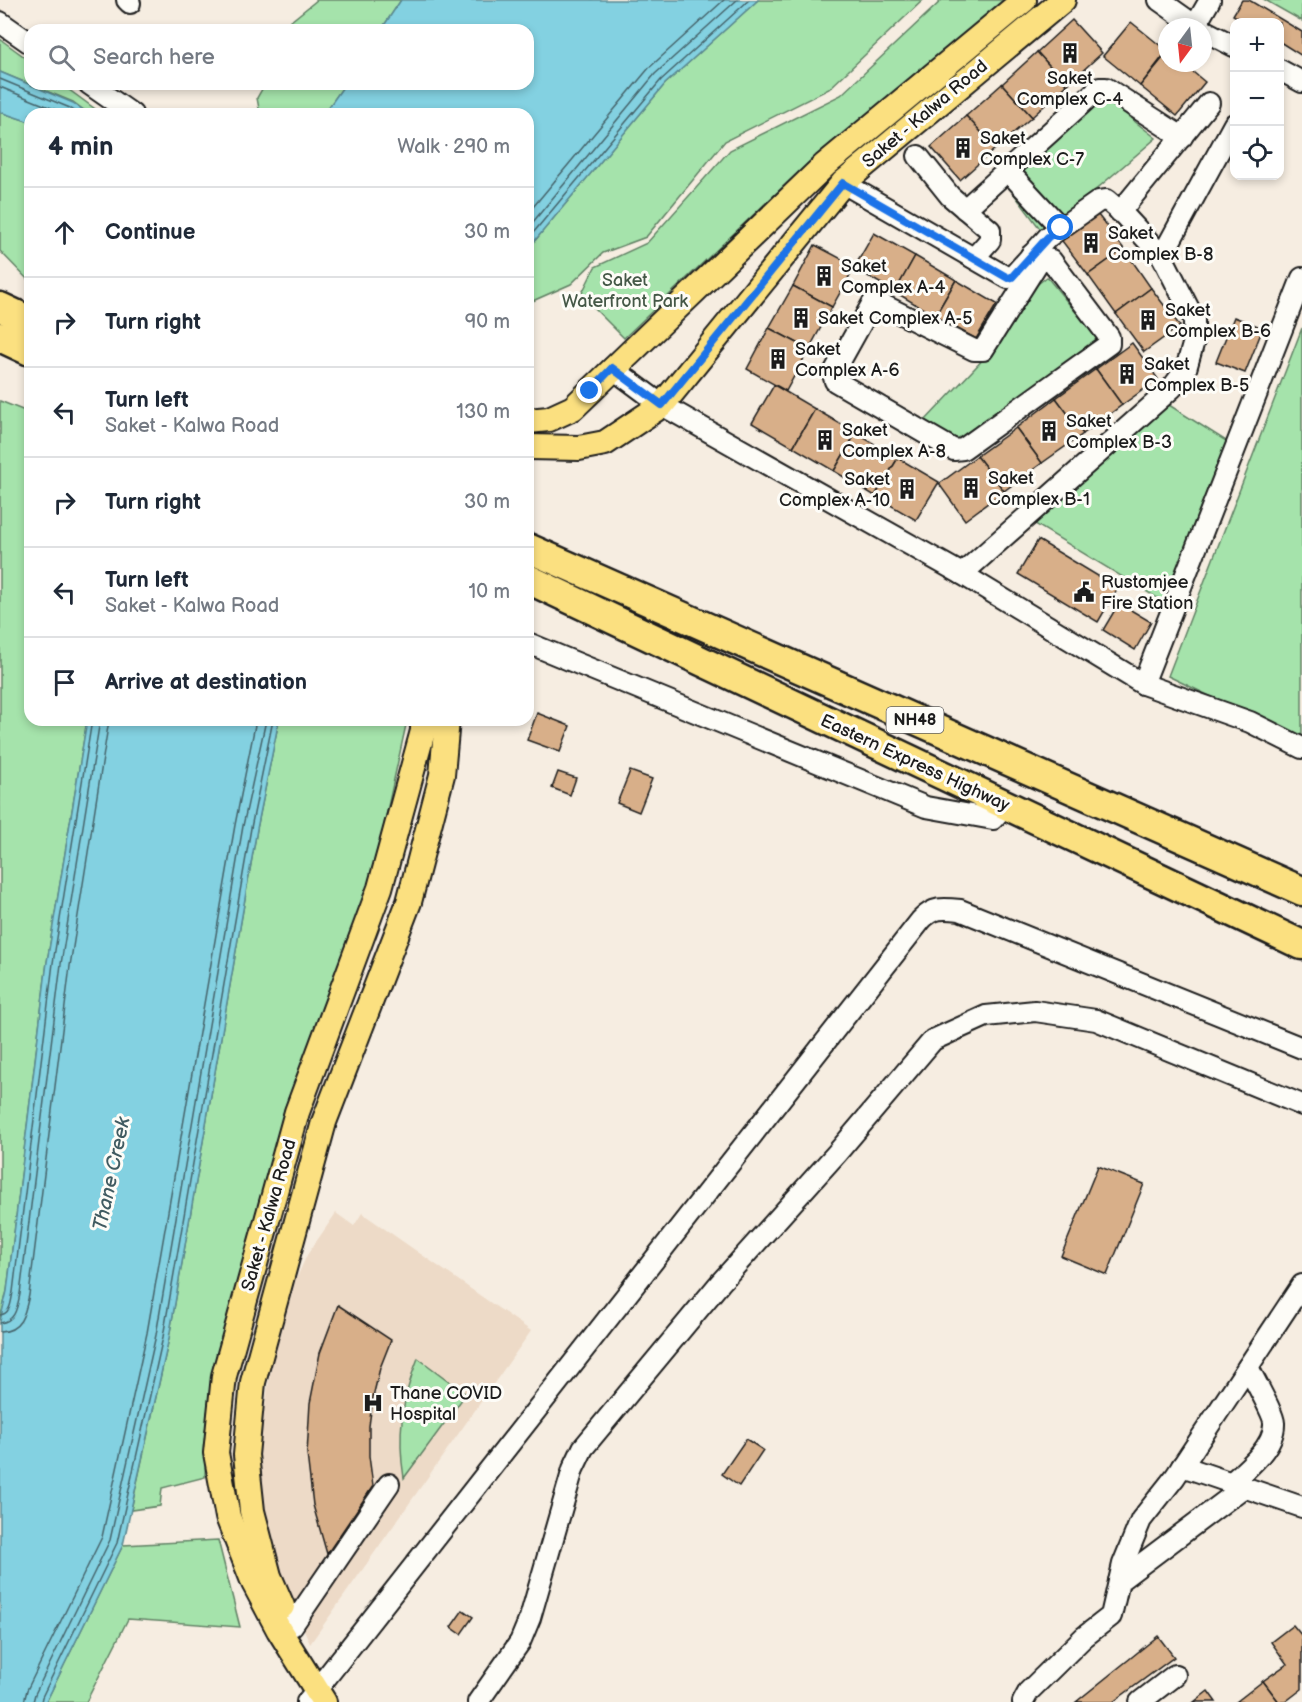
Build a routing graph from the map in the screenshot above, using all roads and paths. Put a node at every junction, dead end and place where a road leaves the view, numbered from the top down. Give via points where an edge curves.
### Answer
1 (1024, 0) edge
2 (1063, 0) edge
3 (1159, 0) edge
4 (1210, 0) edge
5 (1184, 18) edge
6 (1202, 18) edge
7 (0, 22) edge
8 (1212, 35) edge
9 (24, 39) edge
10 (1230, 44) edge
11 (1284, 72) edge
12 (1302, 82) edge
13 (98, 90) edge
14 (1209, 103) dead end
15 (123, 108) edge
16 (1233, 126) edge
17 (1182, 137) junction
18 (918, 156) dead end
19 (1008, 171) junction
20 (843, 183) junction
21 (965, 209) junction
22 (1120, 212) junction
23 (1061, 228) junction
24 (1162, 256) junction
25 (1036, 257) junction
26 (974, 258) junction
27 (1302, 278) edge
28 (0, 307) edge
29 (24, 318) edge
30 (0, 337) edge
31 (24, 348) edge
32 (612, 368) junction
33 (662, 405) junction
34 (534, 420) edge
35 (534, 447) edge
36 (534, 551) edge
37 (962, 574) junction
38 (534, 582) edge
39 (534, 645) edge
40 (1143, 684) junction
41 (423, 726) edge
42 (446, 726) edge
43 (1302, 748) edge
44 (1005, 805) junction
45 (1302, 891) edge
46 (1302, 945) edge
47 (1302, 1048) edge
48 (305, 1091) junction
49 (333, 1101) junction
50 (1302, 1105) edge
51 (1302, 1285) edge
52 (1248, 1367) junction
53 (1182, 1466) junction
54 (389, 1484) dead end
55 (1237, 1485) junction
56 (1302, 1507) edge
57 (252, 1511) junction
58 (228, 1517) junction
59 (1119, 1581) junction
60 (285, 1628) junction
61 (1175, 1675) dead end
62 (321, 1696) edge
63 (478, 1702) edge
64 (1023, 1702) edge
65 (1140, 1702) edge

1 - 32 main road, Saket - Kalwa Road via 825,165
2 - 20 main road, Saket - Kalwa Road
3 - 5 street
4 - 6 street
7 - 9 street
8 - 10 street
11 - 12 street
13 - 15 street
14 - 17 street
16 - 24 street
17 - 19 street via 1106,88 1099,88
17 - 22 street
18 - 21 street
19 - 21 street
19 - 23 street
20 - 26 street
20 - 33 main road, Saket - Kalwa Road
21 - 26 street via 990,230 990,240
22 - 23 street via 1107,200 1099,201
22 - 24 street
23 - 25 street via 1048,237
24 - 37 street via 1194,319 1194,341 1186,369 1172,388
25 - 25 street via 1051,260 1109,337 1109,344 963,449 954,450 835,381 833,374 872,304 877,302 974,350 984,350
25 - 26 street via 1008,278
27 - 40 street
28 - 29 highway
30 - 31 highway
32 - 33 street
32 - 34 main road, Saket - Kalwa Road via 573,408 549,419
33 - 35 main road, Saket - Kalwa Road via 605,443 579,448
33 - 37 street
36 - 45 highway, Eastern Express Highway / NH48
37 - 40 street
38 - 44 highway, Eastern Express Highway / NH48
39 - 44 street via 926,807 993,819
40 - 43 street via 1250,722
41 - 48 main road, Saket - Kalwa Road via 380,888
42 - 49 main road, Saket - Kalwa Road via 442,775 409,902
44 - 46 highway, Eastern Express Highway / NH48
47 - 62 street via 960,910 930,910
48 - 49 main road
48 - 58 main road, Saket - Kalwa Road via 224,1376 216,1454
49 - 57 main road, Saket - Kalwa Road via 253,1382 246,1455
50 - 63 street via 1096,1020 1035,1011 986,1016 933,1040 720,1283 583,1448 573,1469 530,1618 520,1642
51 - 52 street
52 - 53 street
52 - 55 street via 1275,1421 1264,1449
53 - 55 street
53 - 59 street via 1141,1521
54 - 60 street
55 - 56 street
55 - 59 street
57 - 58 main road
57 - 60 main road, Saket - Kalwa Road
58 - 60 main road, Saket - Kalwa Road via 254,1583
59 - 64 street via 1111,1616 1084,1636 1029,1691
60 - 62 main road, Saket - Kalwa Road via 302,1650
61 - 65 street

